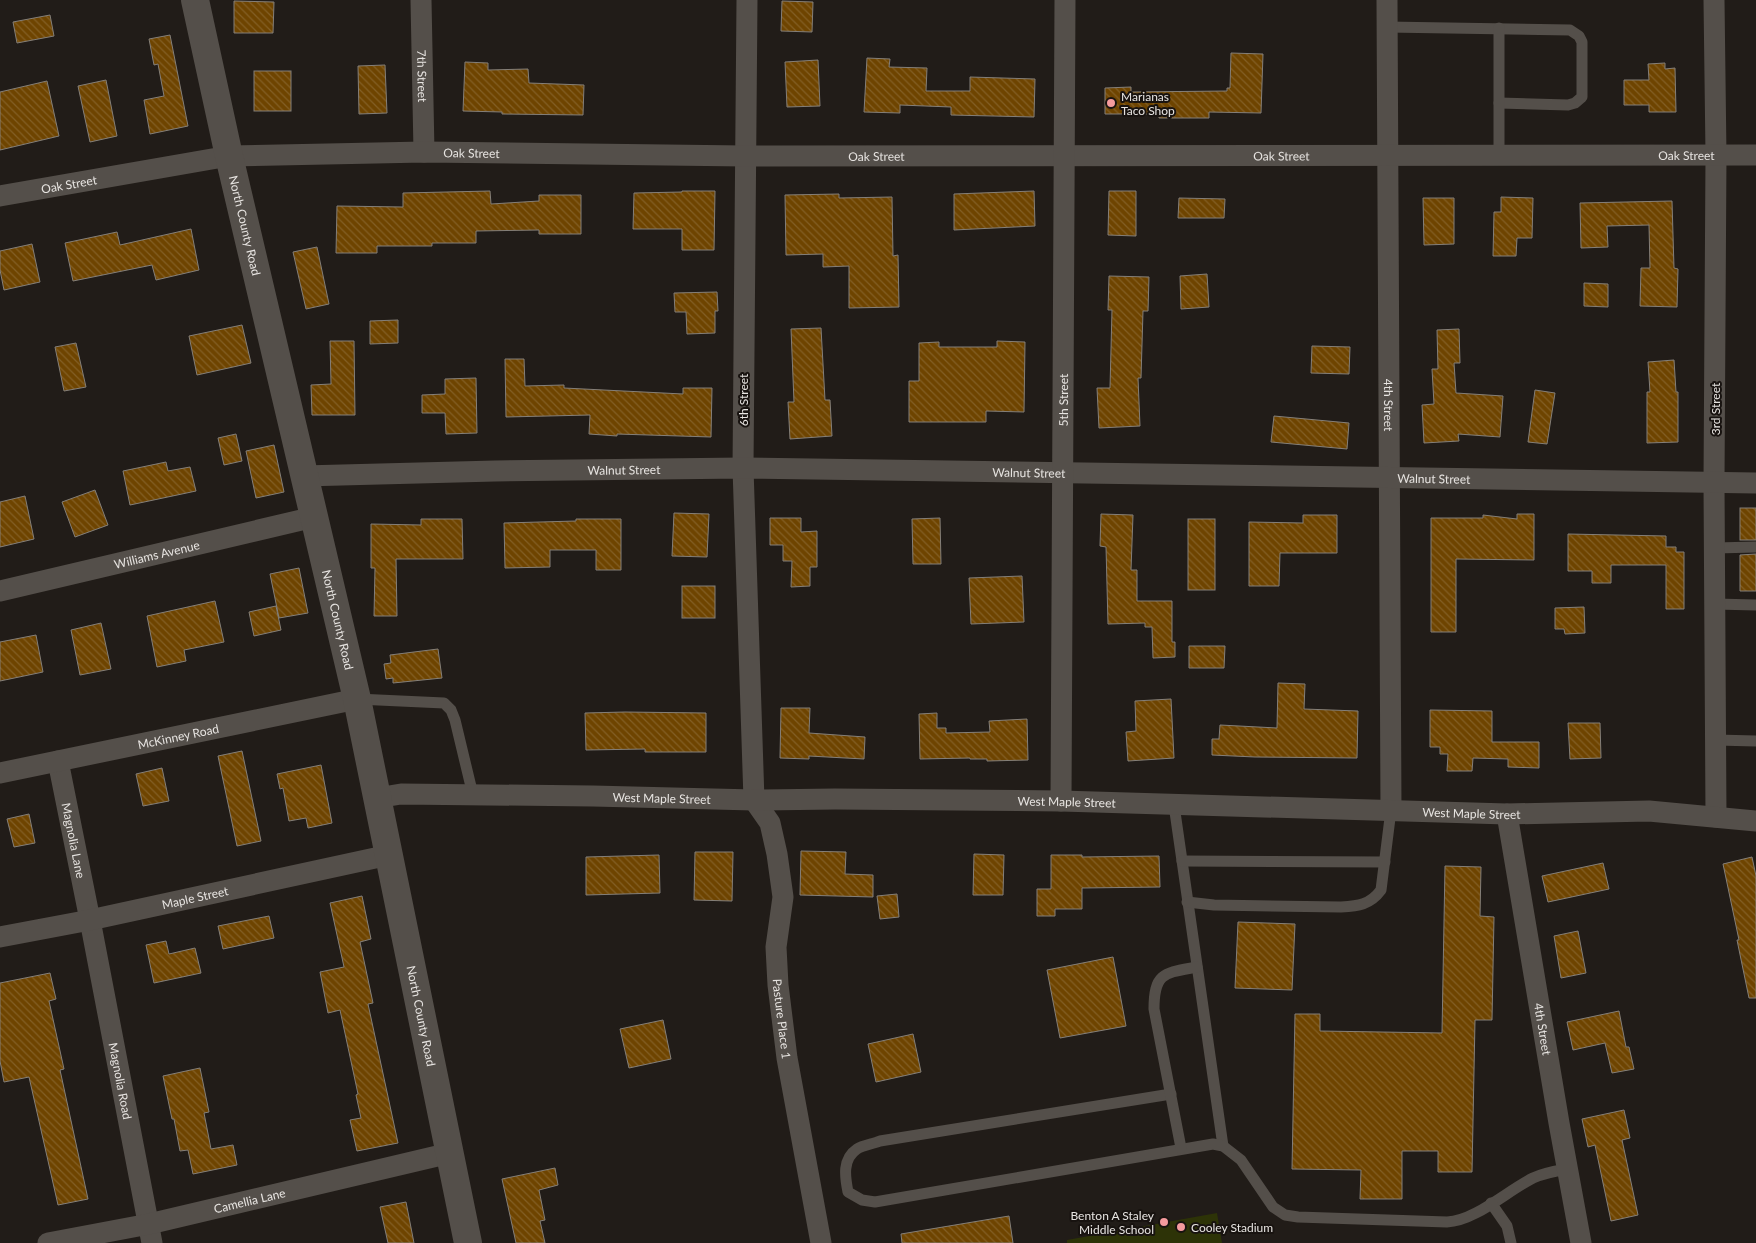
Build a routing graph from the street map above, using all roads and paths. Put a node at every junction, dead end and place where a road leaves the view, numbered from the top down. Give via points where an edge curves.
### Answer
1 (195, 0) edge
2 (421, 0) edge
3 (747, 0) edge
4 (1065, 0) edge
5 (1387, 0) edge
6 (1714, 0) edge
7 (1387, 27) junction
8 (1499, 28) junction
9 (1499, 103) junction
10 (424, 152) junction
11 (1387, 154) junction
12 (1499, 154) junction
13 (1756, 154) edge
14 (1716, 155) junction
15 (229, 156) junction
16 (746, 156) junction
17 (1064, 156) junction
18 (0, 196) edge
19 (743, 468) junction
20 (1062, 474) junction
21 (303, 476) junction
22 (1388, 477) junction
23 (1714, 483) junction
24 (1756, 483) edge
25 (314, 517) junction
26 (1756, 547) edge
27 (1715, 548) junction
28 (0, 591) edge
29 (1715, 604) junction
30 (1756, 605) edge
31 (357, 699) junction
32 (1716, 740) junction
33 (1756, 740) edge
34 (58, 762) junction
35 (0, 772) edge
36 (473, 795) junction
37 (377, 798) junction
38 (754, 800) junction
39 (1061, 801) junction
40 (1174, 805) junction
41 (1391, 810) junction
42 (1507, 814) junction
43 (1716, 817) junction
44 (1756, 821) edge
45 (388, 855) junction
46 (1182, 861) junction
47 (1385, 862) junction
48 (1187, 902) junction
49 (90, 920) junction
50 (0, 937) edge
51 (1197, 968) junction
52 (1171, 1094) junction
53 (1223, 1146) junction
54 (1181, 1148) junction
55 (450, 1153) junction
56 (1567, 1169) junction
57 (1491, 1203) junction
58 (151, 1233) edge
59 (48, 1243) edge
60 (468, 1243) edge
61 (820, 1243) edge
62 (1511, 1243) edge
63 (1581, 1243) edge

1 - 15 street, North County Road
2 - 10 street, 7th Street
3 - 16 street, 6th Street
4 - 17 street, 5th Street
5 - 7 street, 4th Street
6 - 14 street, 3rd Street
7 - 8 lane
7 - 11 street, 4th Street
8 - 9 lane
8 - 9 lane via 1570,30 1580,36 1582,96 1568,105
9 - 12 lane
10 - 15 street, Oak Street
10 - 16 street, Oak Street
11 - 12 street, Oak Street
11 - 17 street, Oak Street
11 - 22 street, 4th Street
12 - 14 street, Oak Street
13 - 14 street, Oak Street
14 - 23 street, 3rd Street
15 - 18 street, Oak Street
15 - 21 street, North County Road
16 - 17 street, Oak Street
16 - 19 street, 6th Street
17 - 20 street, 5th Street
19 - 20 street, Walnut Street
19 - 21 street, Walnut Street
19 - 38 street, 6th Street
20 - 22 street, Walnut Street
20 - 39 street, 5th Street
21 - 25 street, North County Road
22 - 23 street, Walnut Street
22 - 41 street, 4th Street
23 - 24 street, Walnut Street
23 - 27 street, 3rd Street
25 - 28 street, Williams Avenue
25 - 31 street, North County Road
26 - 27 lane
27 - 29 street, 3rd Street
29 - 30 lane
29 - 32 street, 3rd Street
31 - 34 street, McKinney Road
31 - 36 lane via 444,703 455,720
31 - 37 street, North County Road
32 - 33 lane
32 - 43 street, 3rd Street
34 - 35 street, McKinney Road
34 - 49 street, Magnolia Lane
36 - 37 street, West Maple Street via 400,794
36 - 38 street, West Maple Street
37 - 45 street, North County Road
38 - 39 street, West Maple Street
38 - 61 street, Pasture Place 1 via 770,823 777,854 783,897 776,947 786,1058
39 - 40 street, West Maple Street
40 - 41 street, West Maple Street
40 - 46 lane
41 - 42 street, West Maple Street
41 - 47 lane
42 - 43 street, West Maple Street via 1649,811
42 - 56 street, 4th Street
43 - 44 street, West Maple Street
45 - 49 street, Maple Street
45 - 55 street, North County Road
46 - 47 lane
46 - 48 lane
47 - 48 lane via 1381,890 1359,906
48 - 51 lane
49 - 50 street, Maple Street
49 - 58 street, Magnolia Road
51 - 52 lane via 1168,973 1158,980 1154,992 1154,1009
51 - 53 lane
52 - 54 lane
52 - 54 lane via 880,1141 858,1148 848,1160 845,1175 848,1192 862,1200 875,1202
53 - 54 lane via 1208,1144
53 - 57 lane via 1241,1160 1272,1207 1289,1216 1456,1221
55 - 58 street, Camellia Lane
55 - 60 street, North County Road
56 - 57 lane via 1542,1174
56 - 63 street, 4th Street
57 - 62 lane via 1507,1226
58 - 59 street, Camellia Lane

